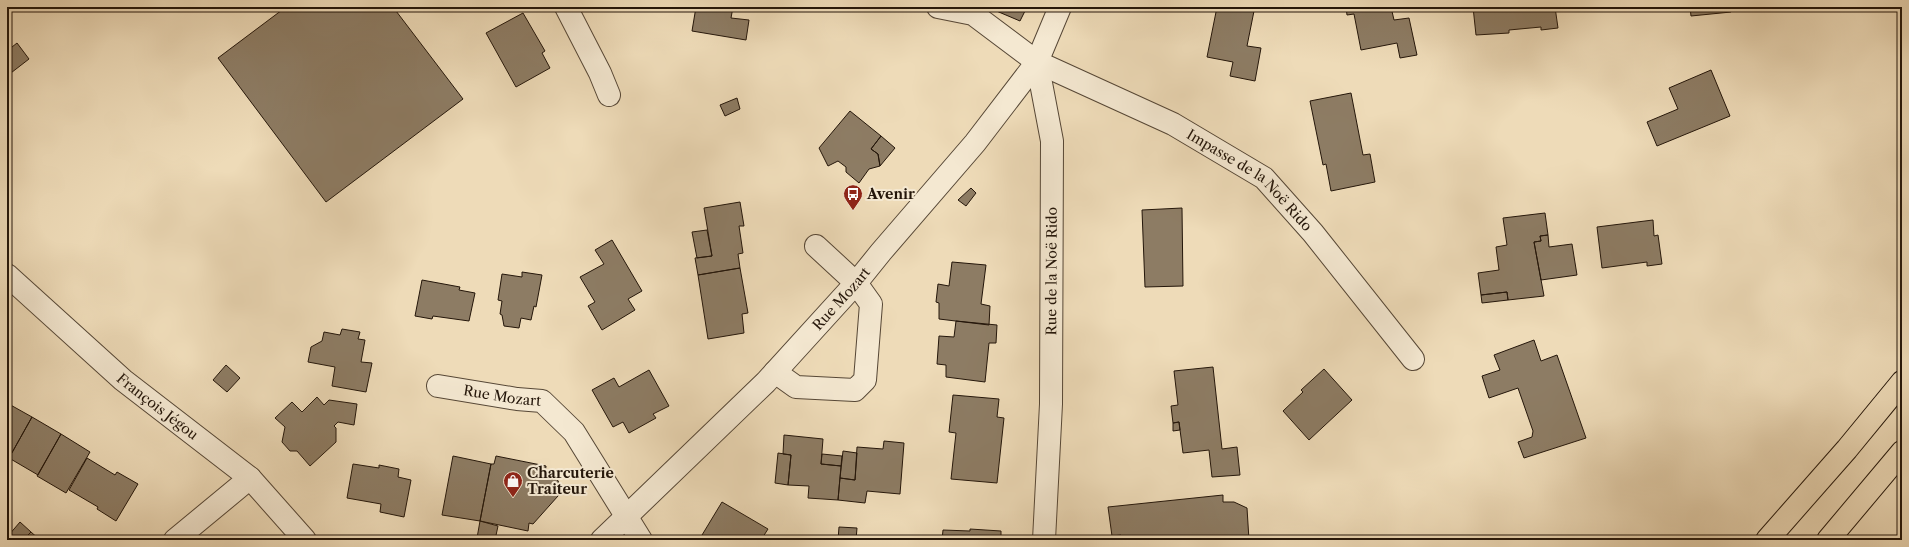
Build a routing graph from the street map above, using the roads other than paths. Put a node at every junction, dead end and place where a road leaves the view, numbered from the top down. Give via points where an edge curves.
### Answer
1 (566, 7) edge
2 (938, 7) edge
3 (1060, 7) edge
4 (1037, 62) junction
5 (609, 95) dead end
6 (816, 246) dead end
7 (7, 275) edge
8 (856, 283) junction
9 (1413, 359) dead end
10 (775, 372) junction
11 (1902, 382) edge
12 (438, 386) dead end
13 (1902, 452) edge
14 (250, 478) junction
15 (626, 518) junction
16 (175, 540) edge
17 (305, 540) edge
18 (602, 540) edge
19 (641, 540) edge
20 (1044, 540) edge
21 (1767, 540) edge
22 (1828, 540) edge

1 - 5 street
2 - 4 street, Impasse de la Noë Rido via 973,14
3 - 4 street
4 - 8 street, Rue Mozart via 975,143
4 - 9 street, Impasse de la Noë Rido via 1173,124 1264,178 1313,233
4 - 20 street, Rue de la Noë Rido via 1052,141 1051,404
6 - 8 street
7 - 14 street, François Jégou via 123,380
8 - 10 street, Rue Mozart
8 - 10 street via 871,304 866,380 855,390 796,387
10 - 15 street, Rue Mozart
11 - 21 highway
12 - 15 street, Rue Mozart via 517,400 542,401 574,432
13 - 22 highway
14 - 16 street
14 - 17 street, François Jégou
15 - 18 street, Rue Mozart
15 - 19 street, Rue Mozart

